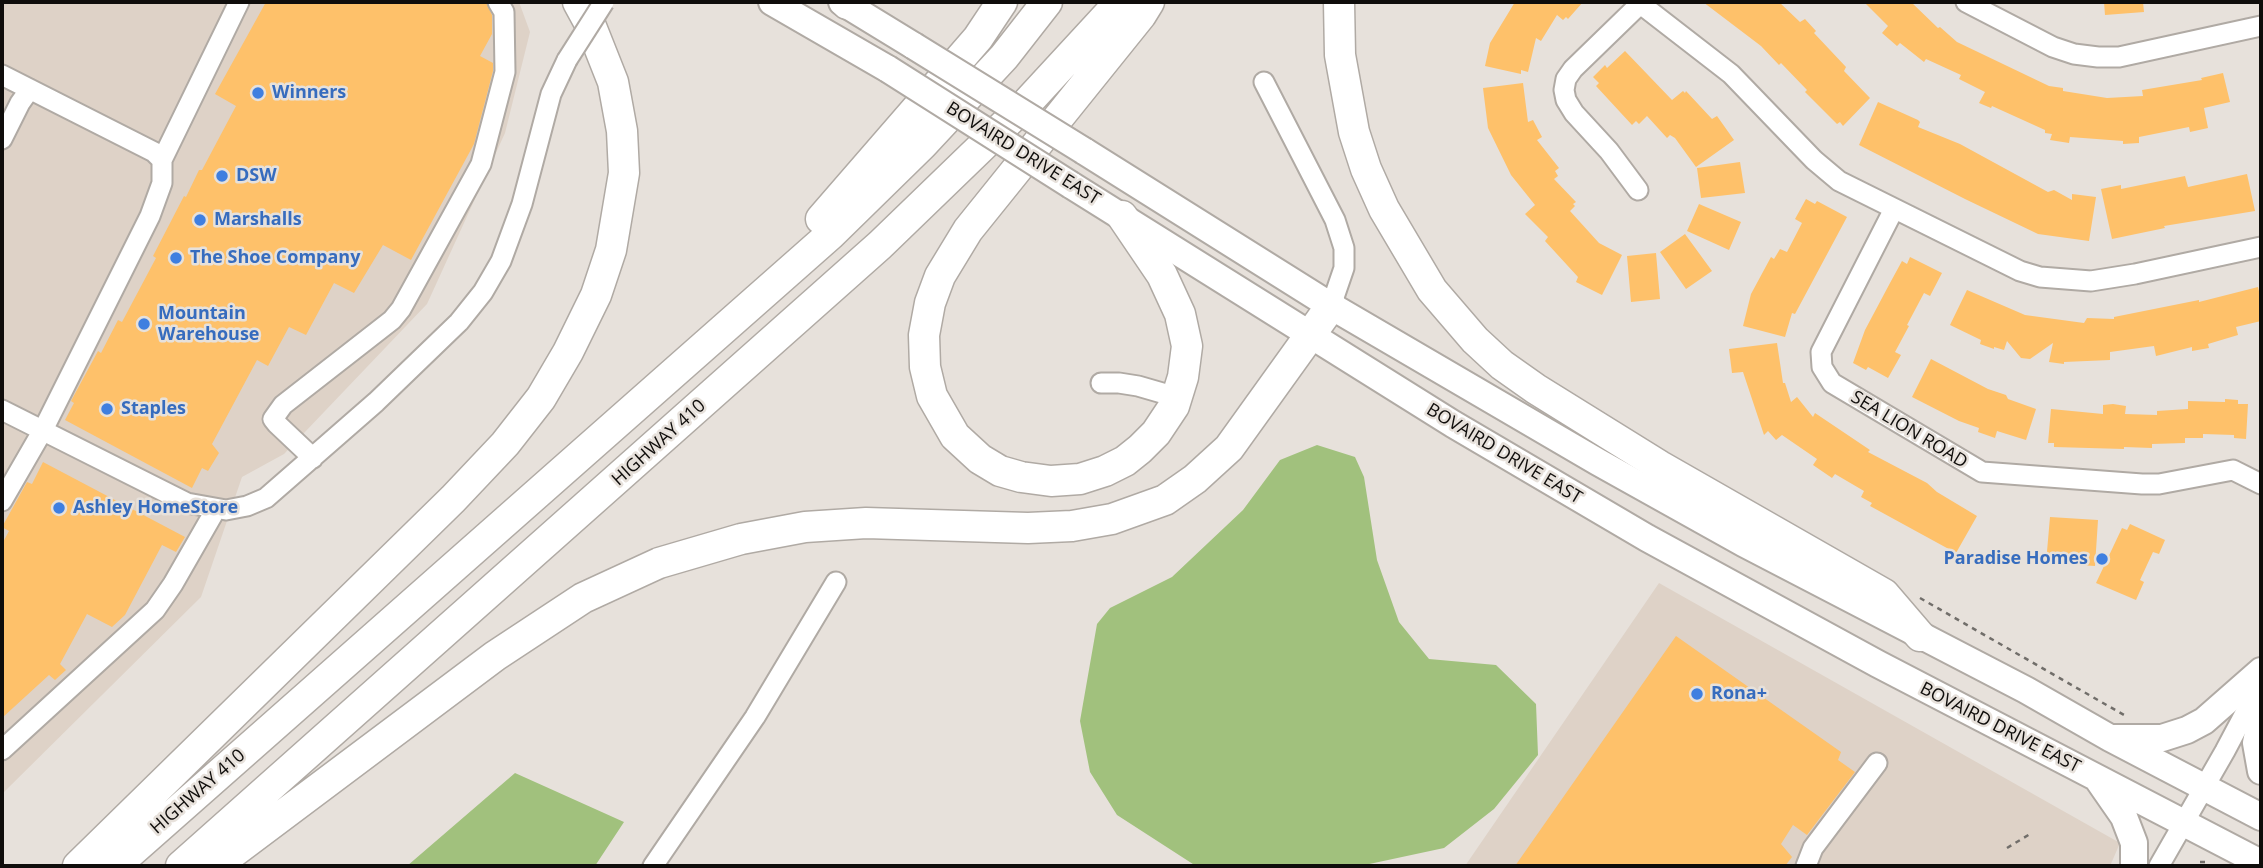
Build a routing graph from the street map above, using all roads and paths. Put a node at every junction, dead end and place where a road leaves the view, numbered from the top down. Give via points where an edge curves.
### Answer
1 (239, 2) edge
2 (498, 2) edge
3 (578, 2) edge
4 (604, 2) edge
5 (772, 2) edge
6 (1002, 2) edge
7 (1047, 2) edge
8 (1120, 2) edge
9 (1149, 2) edge
10 (1339, 2) edge
11 (1966, 2) edge
12 (845, 3) edge
13 (1639, 3) edge
14 (1989, 7) edge
15 (2261, 26) edge
16 (2, 75) edge
17 (1264, 82) dead end
18 (30, 89) junction
19 (2, 139) edge
20 (162, 160) junction
21 (1638, 190) dead end
22 (1894, 209) junction
23 (1122, 216) junction
24 (2261, 247) edge
25 (789, 272) junction
26 (1331, 306) junction
27 (1311, 335) junction
28 (1101, 383) dead end
29 (1176, 397) junction
30 (2, 410) edge
31 (43, 430) junction
32 (313, 458) junction
33 (2261, 484) edge
34 (2, 501) edge
35 (216, 509) junction
36 (836, 582) dead end
37 (1920, 636) junction
38 (2261, 671) edge
39 (2261, 683) edge
40 (2261, 719) edge
41 (2109, 738) junction
42 (2, 750) edge
43 (1877, 763) dead end
44 (2261, 771) edge
45 (2096, 777) junction
46 (2204, 787) junction
47 (2261, 817) edge
48 (2183, 823) junction
49 (2030, 834) dead end
50 (2007, 848) dead end
51 (2200, 862) dead end
52 (2261, 863) edge
53 (78, 866) edge
54 (115, 866) edge
55 (181, 866) edge
56 (215, 866) edge
57 (653, 866) edge
58 (1806, 866) edge
59 (2134, 866) edge
60 (2159, 866) edge
61 (2211, 866) edge

1 - 20 street
2 - 32 street via 505,12 505,72 481,164 397,314 283,405 273,419
3 - 53 highway via 613,82 624,173 611,250 596,295 568,352 506,444
4 - 32 street, bridge via 551,94 522,204 501,261 483,292 450,331
5 - 23 main road, BOVAIRD DRIVE EAST, bridge
6 - 25 highway via 978,38 799,244
7 - 25 highway, HIGHWAY 410 via 1004,57 922,145
8 - 55 highway, HIGHWAY 410 via 1026,104 880,245
9 - 29 highway via 968,229 930,303 925,367 945,422 980,459 1000,471 1051,481 1080,479 1125,461 1156,433
10 - 37 highway via 1340,55 1366,169 1425,280 1475,341 1547,396 1660,466 1884,594
11 - 14 street
12 - 26 main road, BOVAIRD DRIVE EAST, bridge
13 - 21 street via 1573,69 1564,90 1574,113
13 - 22 street via 1731,74 1827,172
14 - 15 street via 2053,47 2098,57 2119,57
16 - 18 street
17 - 26 street via 1335,220 1344,248 1344,268
18 - 19 street
18 - 20 street
20 - 31 street via 162,183 150,216
22 - 24 street via 2020,271 2064,281 2114,278
22 - 33 street, SEA LION ROAD via 1821,352 1822,367 1832,383 1982,472 2159,484 2233,470
23 - 27 main road, BOVAIRD DRIVE EAST
23 - 29 highway via 1162,275 1180,314 1187,346
25 - 54 highway, HIGHWAY 410
26 - 27 highway
26 - 37 main road, BOVAIRD DRIVE EAST via 1598,462
27 - 45 main road, BOVAIRD DRIVE EAST via 1659,545
27 - 56 highway via 1229,448 1165,500 1112,519 1072,526 866,523 805,527 659,563 583,598 495,656
28 - 29 street via 1138,386
30 - 31 street
31 - 34 street
31 - 35 street via 187,503
32 - 35 street via 266,498 247,506
35 - 42 street via 155,610
36 - 57 street via 755,717
37 - 41 main road, BOVAIRD DRIVE EAST
38 - 41 main road via 2204,721 2187,730 2162,738
39 - 46 street
40 - 44 main road via 2256,743
41 - 46 main road, BOVAIRD DRIVE EAST
43 - 58 street via 1813,848
45 - 48 main road, BOVAIRD DRIVE EAST
45 - 59 main road via 2124,817 2134,843
46 - 47 main road, BOVAIRD DRIVE EAST
46 - 48 street
48 - 52 main road, BOVAIRD DRIVE EAST
48 - 60 street
49 - 50 path
51 - 61 path

